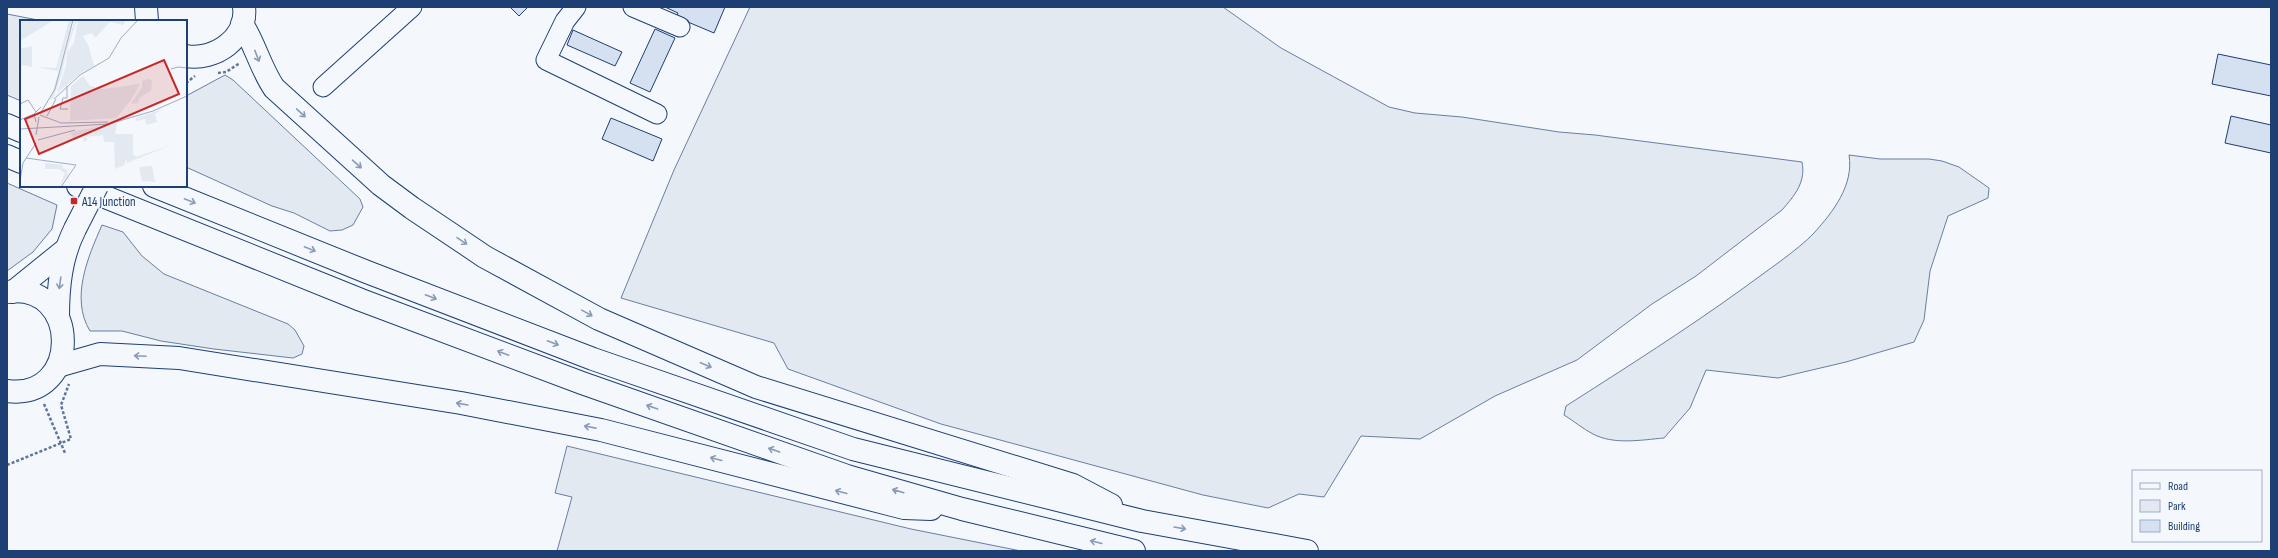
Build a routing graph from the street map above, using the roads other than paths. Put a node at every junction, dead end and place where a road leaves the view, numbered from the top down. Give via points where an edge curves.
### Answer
1 (146, 7) edge
2 (412, 7) edge
3 (576, 7) edge
4 (633, 7) edge
5 (245, 12) edge
6 (148, 20) edge
7 (680, 27) dead end
8 (210, 55) junction
9 (187, 56) edge
10 (187, 69) edge
11 (323, 87) dead end
12 (658, 114) dead end
13 (7, 125) edge
14 (20, 131) edge
15 (7, 156) edge
16 (20, 162) edge
17 (80, 187) edge
18 (97, 187) edge
19 (156, 187) edge
20 (65, 250) junction
21 (10, 292) edge
22 (58, 317) junction
23 (58, 366) junction
24 (10, 393) edge
25 (962, 509) junction
26 (1142, 521) junction
27 (1134, 551) edge
28 (1307, 551) edge

1 - 6 main road
2 - 11 lane
3 - 12 lane via 565,21 546,60
4 - 7 lane
5 - 8 main road via 236,35 228,45
5 -> 26 main road via 255,54 274,88 380,185 485,256 599,319 756,387 1074,486
8 - 9 main road via 193,58
8 - 10 main road
13 - 14 main road
15 - 16 main road
25 -> 17 main road via 847,476 582,383 361,300
18 - 20 main road, bridge
19 -> 26 main road via 360,270 593,359 853,449
20 - 21 main road
20 -> 22 main road via 58,296
21 - 22 main road via 32,294 47,304
22 - 23 main road via 64,333 62,358
23 - 24 main road via 47,379 33,388
25 -> 23 main road via 904,508 601,430 461,403 179,358 100,354
27 -> 25 main road
26 -> 28 main road

